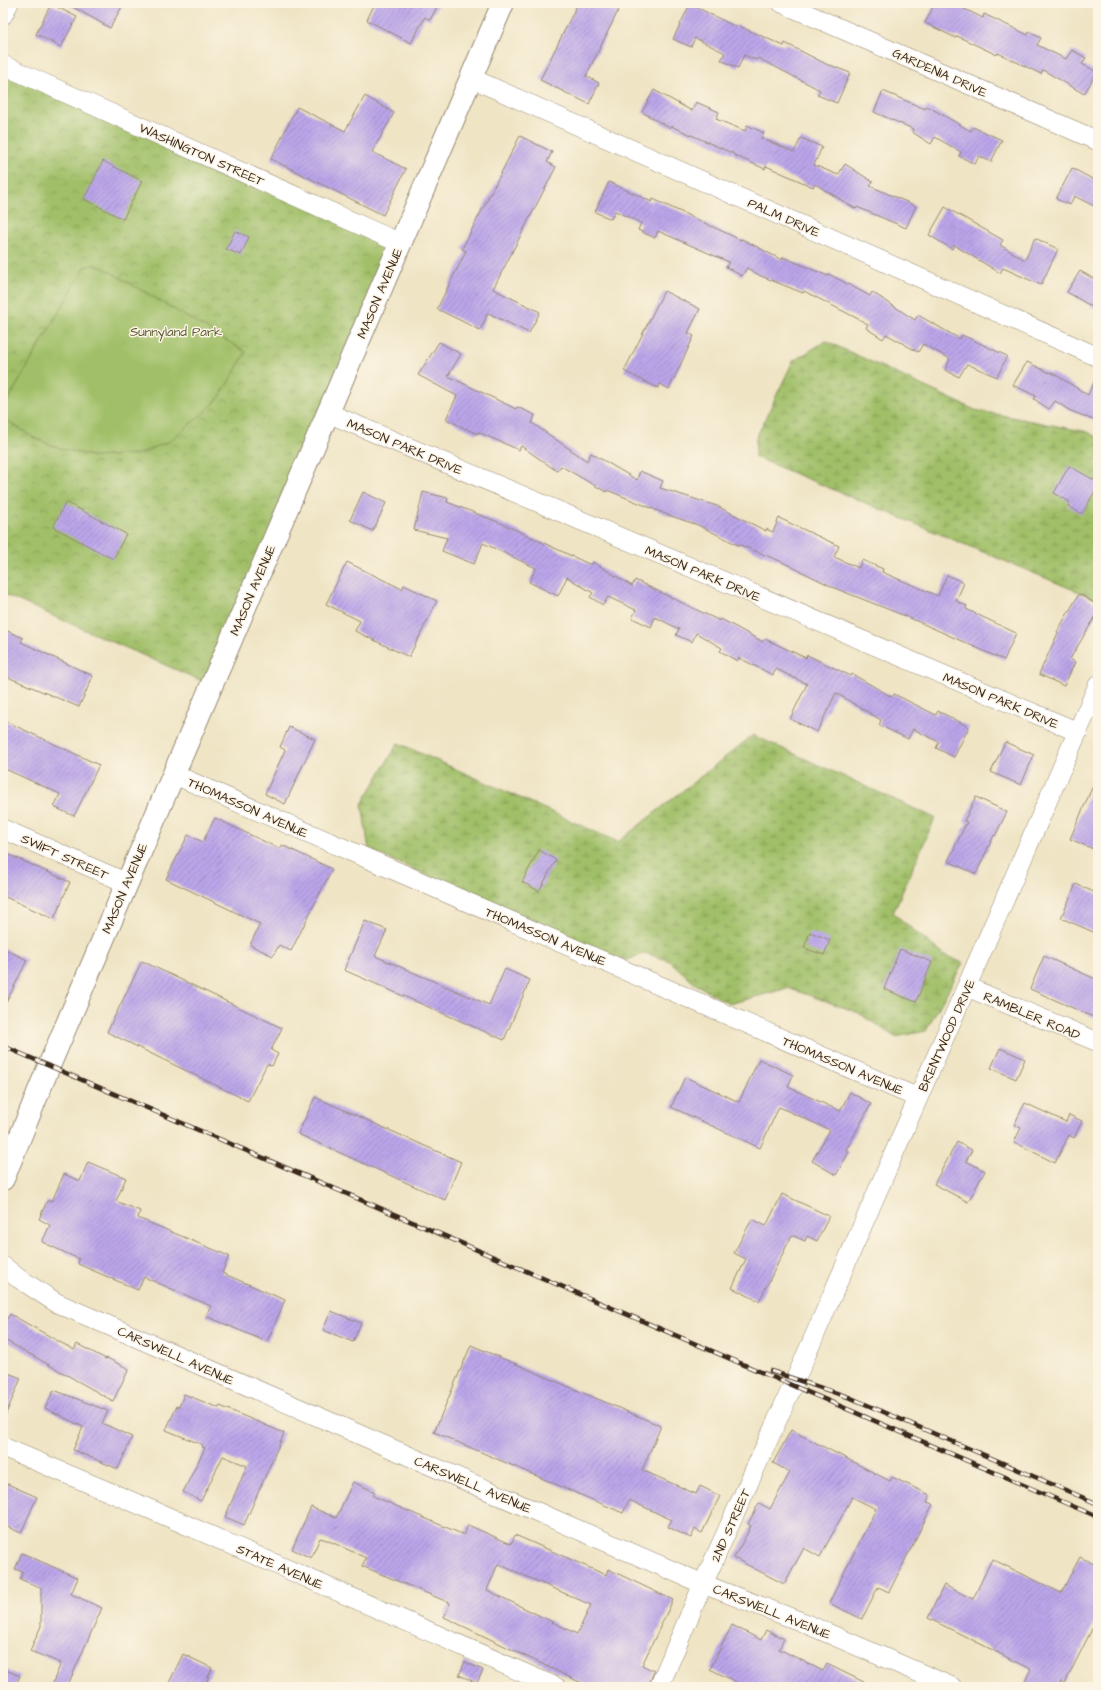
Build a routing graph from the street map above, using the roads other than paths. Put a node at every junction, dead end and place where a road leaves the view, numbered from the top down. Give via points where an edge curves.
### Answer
1 (9, 3) edge
2 (503, 3) edge
3 (782, 3) edge
4 (814, 9) edge
5 (3, 15) edge
6 (3, 65) edge
7 (471, 78) junction
8 (1098, 141) edge
9 (400, 243) junction
10 (1098, 357) edge
11 (328, 413) junction
12 (1098, 685) edge
13 (1078, 732) junction
14 (173, 774) junction
15 (3, 829) edge
16 (127, 883) junction
17 (967, 987) junction
18 (1098, 1042) edge
19 (918, 1098) junction
20 (3, 1179) edge
21 (3, 1266) edge
22 (793, 1385) joint
23 (3, 1447) edge
24 (703, 1584) junction
25 (556, 1687) edge
26 (659, 1687) edge
27 (952, 1687) edge

1 - 5 street
2 - 7 main road, MASON AVENUE
3 - 4 street, GARDENIA DRIVE
4 - 8 street, GARDENIA DRIVE
6 - 9 street, WASHINGTON STREET
7 - 9 main road, MASON AVENUE
7 - 10 street, PALM DRIVE
9 - 11 main road, MASON AVENUE
11 - 13 street, MASON PARK DRIVE
11 - 14 main road, MASON AVENUE
12 - 13 street, BRENTWOOD DRIVE
13 - 17 street, BRENTWOOD DRIVE
14 - 16 main road, MASON AVENUE
14 - 19 street, THOMASSON AVENUE
15 - 16 street, SWIFT STREET
16 - 20 main road, MASON AVENUE
17 - 18 street, RAMBLER ROAD
17 - 19 street, BRENTWOOD DRIVE
19 - 22 street, BRENTWOOD DRIVE
21 - 24 street, CARSWELL AVENUE via 58,1303
22 - 24 street, 2ND STREET
23 - 25 street, STATE AVENUE
24 - 26 street, 2ND STREET
24 - 27 street, CARSWELL AVENUE via 802,1622

